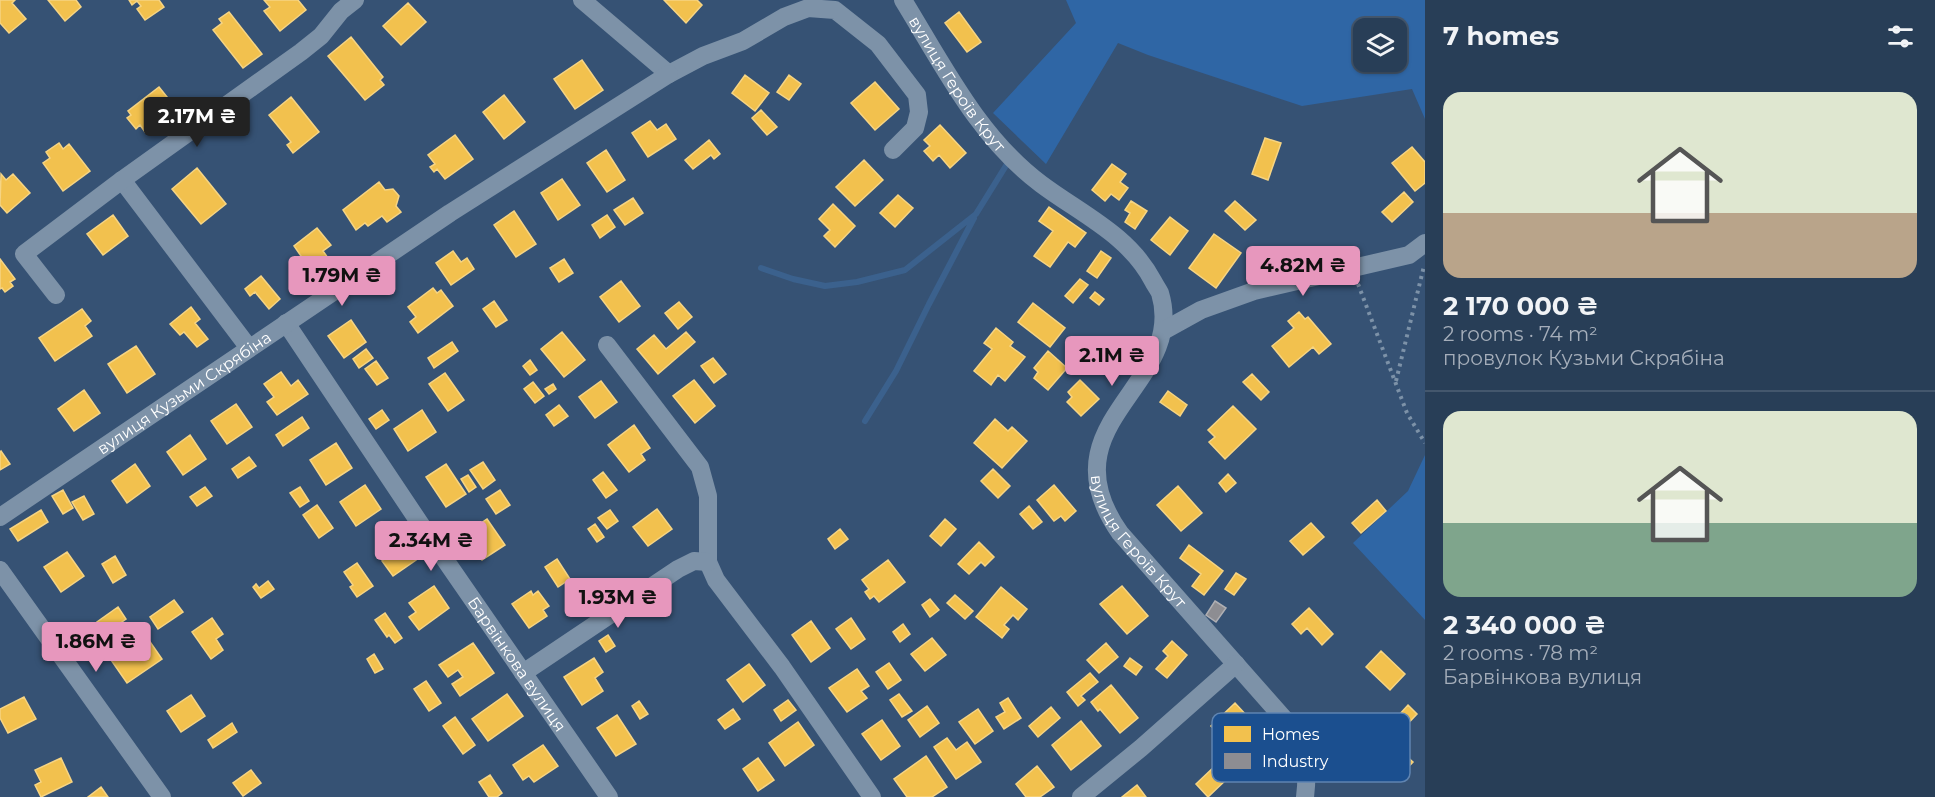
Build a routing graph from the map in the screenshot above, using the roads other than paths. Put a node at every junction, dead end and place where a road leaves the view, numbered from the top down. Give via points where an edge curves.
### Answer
1 (355, 0) edge
2 (582, 0) edge
3 (903, 0) edge
4 (669, 74) junction
5 (893, 150) dead end
6 (122, 180) junction
7 (1425, 243) edge
8 (56, 295) dead end
9 (286, 323) junction
10 (1163, 331) junction
11 (607, 345) dead end
12 (249, 348) junction
13 (0, 517) edge
14 (708, 562) junction
15 (0, 570) edge
16 (1236, 664) junction
17 (523, 673) junction
18 (1280, 713) edge
19 (1305, 782) edge
20 (162, 797) edge
21 (609, 797) edge
22 (872, 797) edge
23 (1082, 797) edge
24 (1305, 797) edge

1 - 6 street via 306,48
2 - 4 street
3 - 10 street, вулиця Героїв Крут via 961,95 1003,150 1041,183 1115,235 1141,261 1160,292
4 - 5 street, вулиця Кузьми Скрябіна via 743,41 784,16 808,8 835,10 878,44 917,95 919,112 915,128
4 - 9 street, вулиця Кузьми Скрябіна
6 - 8 street via 24,254
6 - 12 street
7 - 10 street via 1408,255 1254,291 1201,310
9 - 12 street, вулиця Кузьми Скрябіна
9 - 17 street, Барвінкова вулиця
10 - 16 street, вулиця Героїв Крут via 1149,366 1105,431 1098,464 1101,499 1120,533
11 - 14 street via 700,467 708,496
12 - 13 street, вулиця Кузьми Скрябіна
14 - 17 street via 694,561 678,568
14 - 22 street via 716,580
15 - 20 street
16 - 18 street, вулиця Героїв Крут
16 - 23 street
17 - 21 street, Барвінкова вулиця
19 - 24 street, вулиця Героїв Крут

